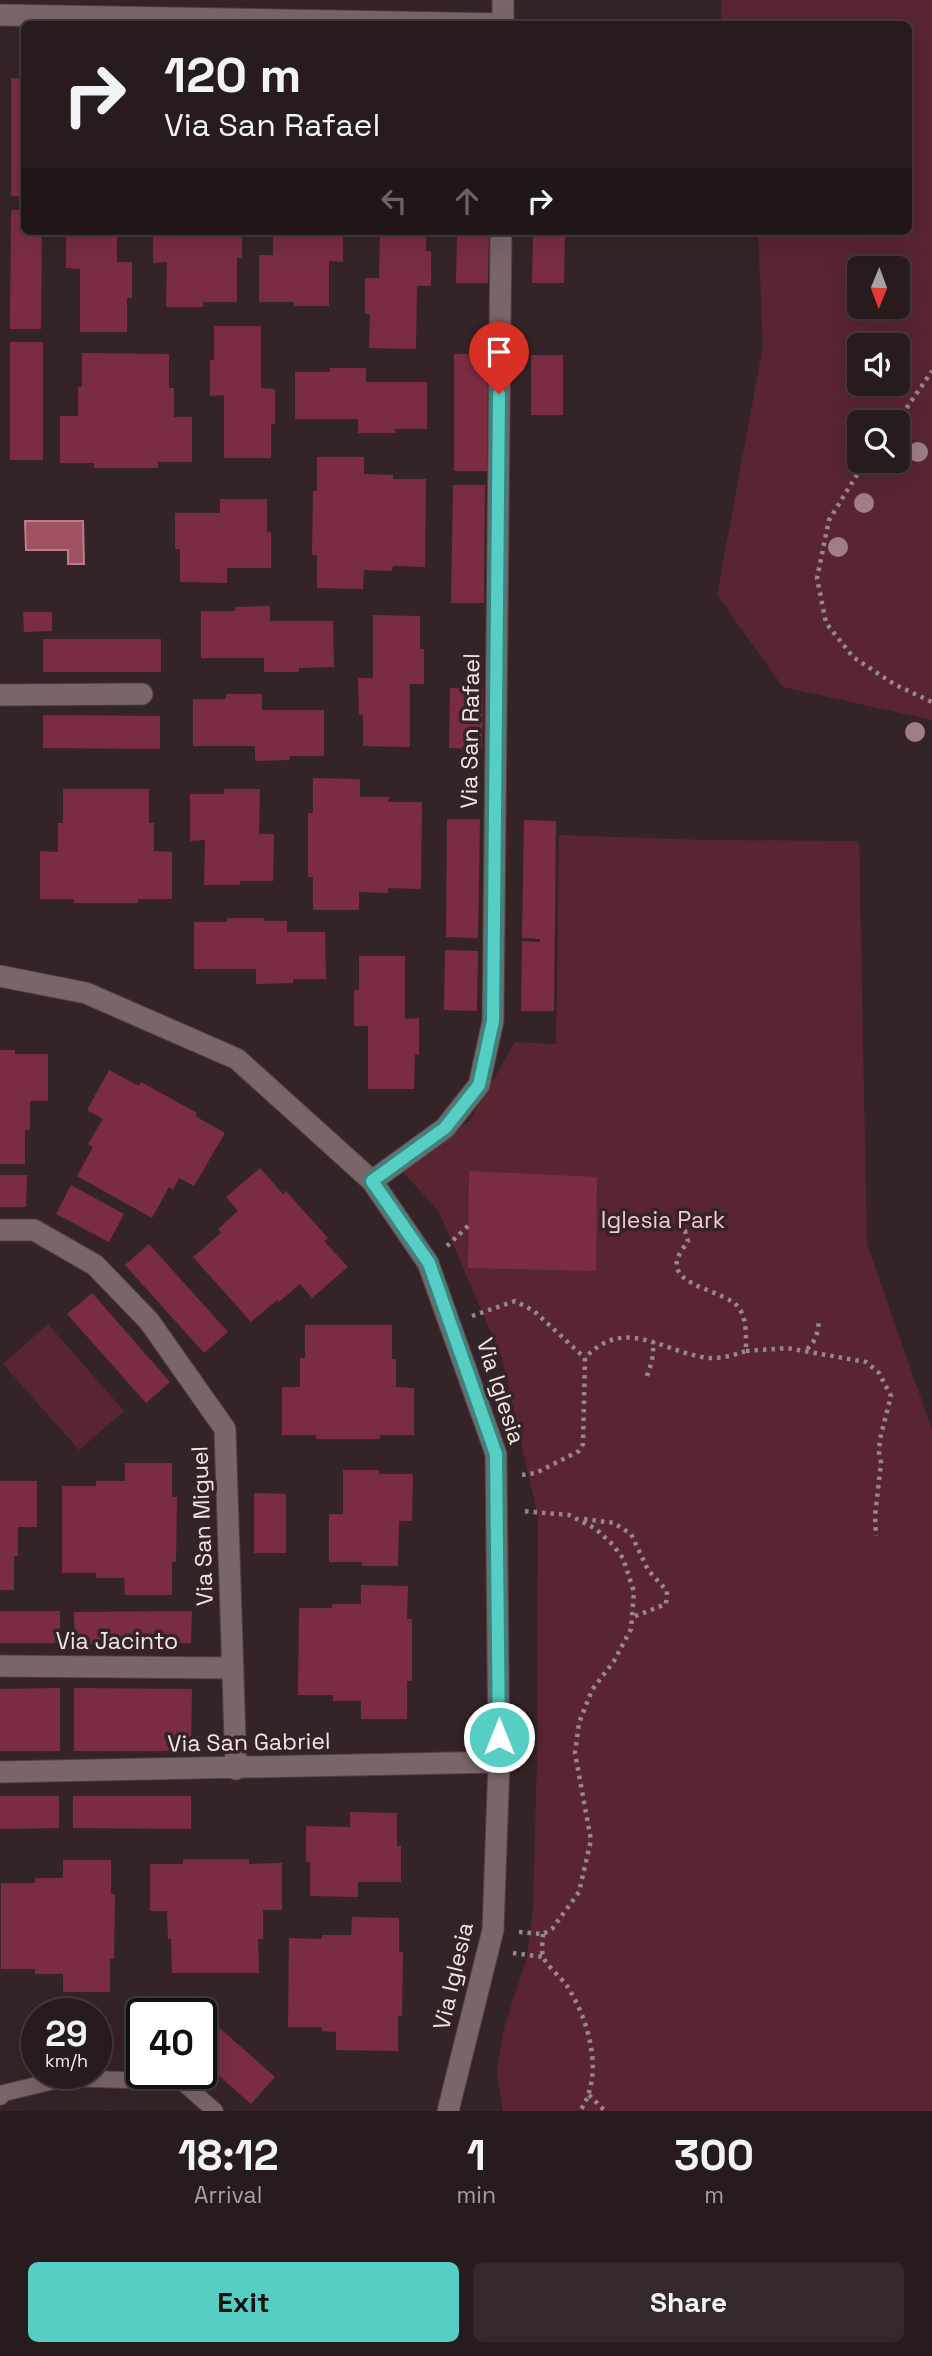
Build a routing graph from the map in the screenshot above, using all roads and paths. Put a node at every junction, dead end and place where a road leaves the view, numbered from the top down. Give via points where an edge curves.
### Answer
1 (503, 0) edge
2 (0, 15) edge
3 (335, 21) edge
4 (503, 21) edge
5 (501, 235) edge
6 (932, 371) edge
7 (905, 410) edge
8 (858, 473) edge
9 (142, 694) dead end
10 (0, 695) edge
11 (932, 702) edge
12 (0, 976) edge
13 (372, 1181) junction
14 (667, 1222) dead end
15 (0, 1230) edge
16 (819, 1319) dead end
17 (450, 1324) junction
18 (654, 1342) junction
19 (806, 1350) junction
20 (746, 1351) junction
21 (585, 1358) junction
22 (647, 1376) dead end
23 (497, 1479) junction
24 (497, 1509) junction
25 (577, 1518) junction
26 (876, 1536) dead end
27 (633, 1617) junction
28 (0, 1666) edge
29 (233, 1668) junction
30 (499, 1762) junction
31 (236, 1769) junction
32 (0, 1772) edge
33 (493, 1930) junction
34 (543, 1934) junction
35 (589, 2095) junction
36 (0, 2097) edge
37 (215, 2111) edge
38 (448, 2111) edge
39 (580, 2111) edge
40 (605, 2111) edge

1 - 4 street
2 - 3 street
5 - 13 street, Via San Rafael via 493,1021 479,1085 445,1128
6 - 7 path
8 - 11 path via 829,520 817,578 826,623 853,657
9 - 10 street
12 - 13 street, Via Iglesia via 86,993 237,1059
13 - 17 street, Via Iglesia via 429,1263
14 - 20 path via 685,1231 688,1241 676,1264 681,1275 738,1305
15 - 29 street, Via San Miguel via 34,1230 95,1265 149,1321 225,1429
16 - 19 path via 814,1343
17 - 21 path via 515,1301 534,1311
17 - 23 street, Via Iglesia via 496,1454
18 - 20 path via 703,1357
18 - 21 path via 621,1336
18 - 22 path
19 - 20 path
19 - 26 path via 866,1362 880,1373 891,1396 878,1452
21 - 23 path via 583,1444 579,1451 536,1473
23 - 24 street, Via Iglesia
24 - 25 path
24 - 30 street, Via Iglesia
25 - 27 path via 596,1529 623,1558 634,1592
25 - 27 path via 614,1523 631,1534 648,1570 667,1591 666,1604
27 - 34 path via 623,1645 592,1690 579,1723 575,1753 591,1840 579,1892 561,1919
28 - 29 street, Via Jacinto
29 - 31 street, Via San Miguel
30 - 31 street, Via San Gabriel
30 - 33 street, Via Iglesia
31 - 32 street, Via San Gabriel
33 - 34 path
33 - 38 street, Via Iglesia
34 - 35 path via 543,1957 567,1986 589,2037
35 - 39 path
35 - 40 path
36 - 37 lane via 66,2078 182,2082

